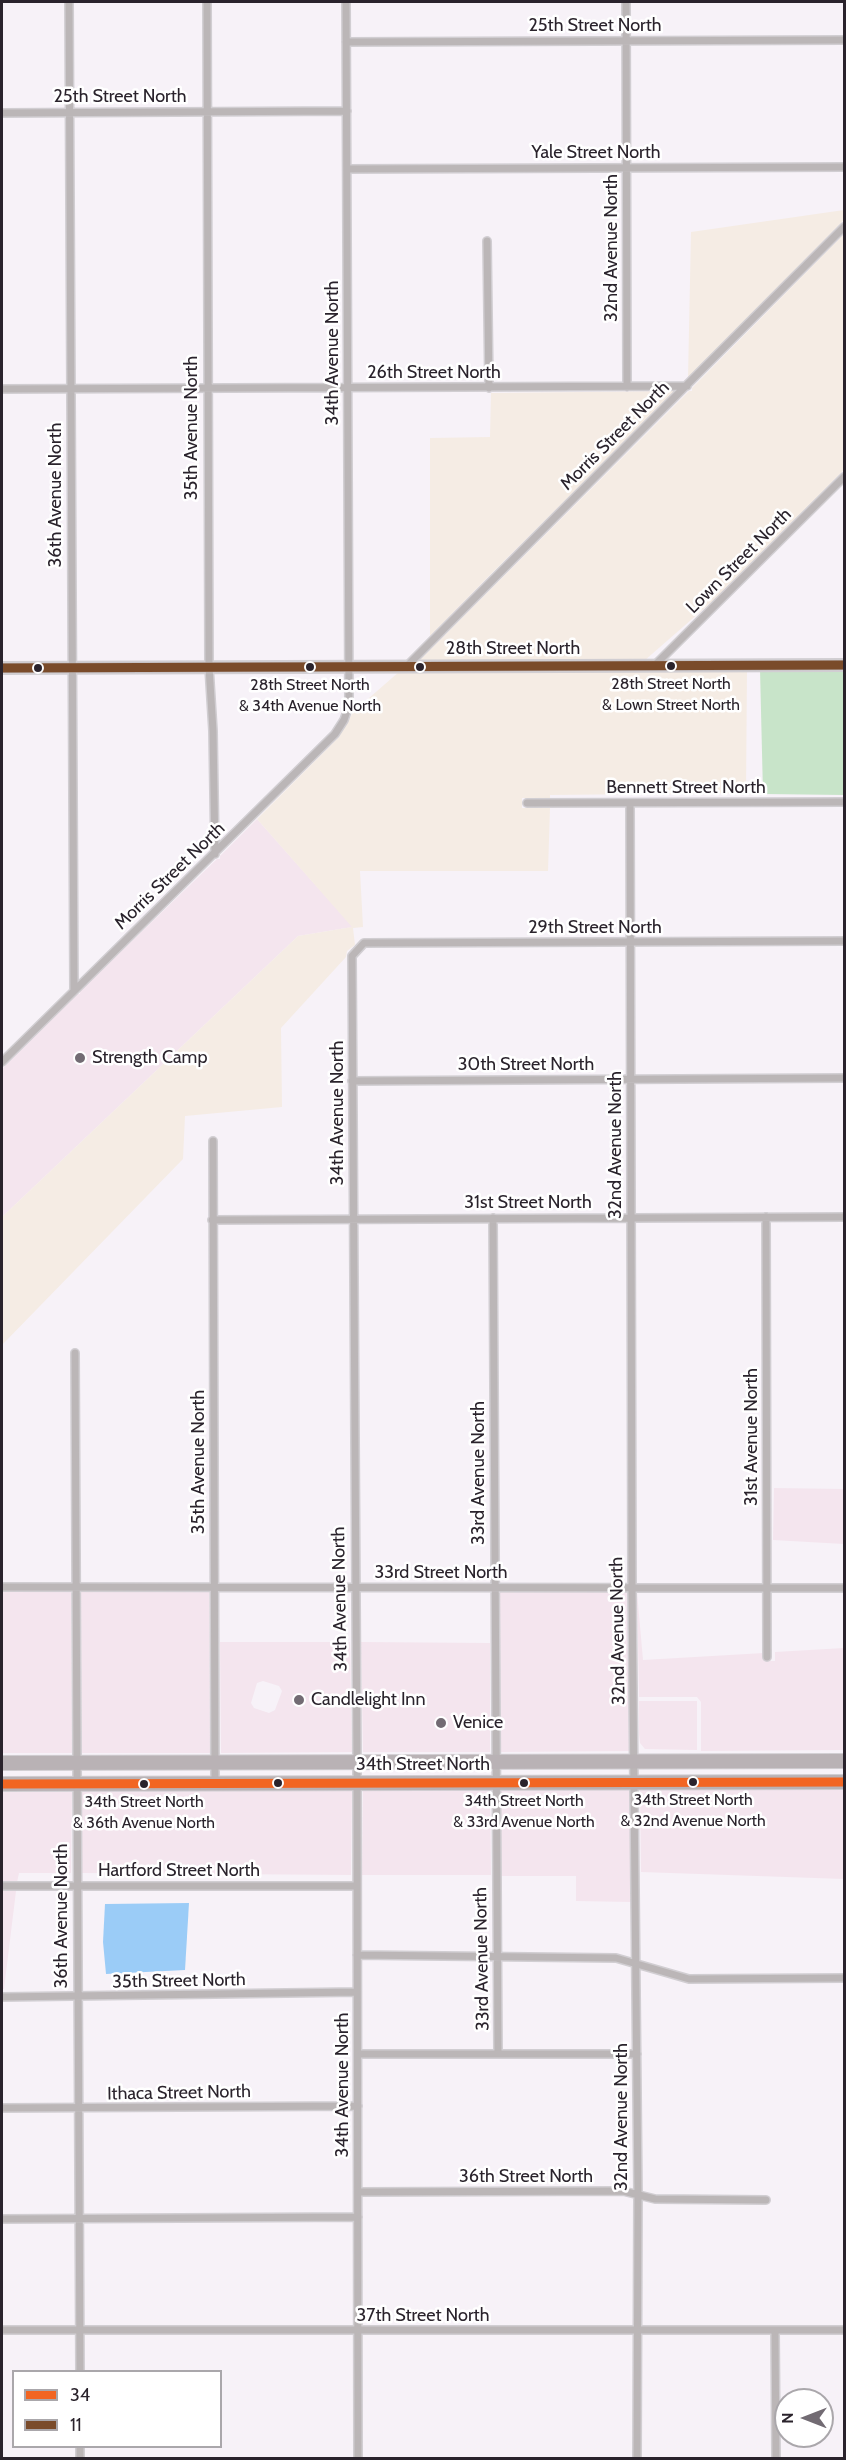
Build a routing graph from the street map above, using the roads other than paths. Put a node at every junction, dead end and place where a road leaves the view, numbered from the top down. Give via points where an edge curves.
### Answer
1 (69, 2) edge
2 (207, 2) edge
3 (346, 2) edge
4 (627, 2) edge
5 (627, 40) junction
6 (844, 40) edge
7 (346, 42) junction
8 (347, 111) junction
9 (69, 112) junction
10 (208, 112) junction
11 (2, 113) edge
12 (627, 167) junction
13 (844, 167) edge
14 (347, 169) junction
15 (844, 227) edge
16 (487, 241) dead end
17 (687, 386) junction
18 (627, 387) junction
19 (489, 388) junction
20 (2, 389) edge
21 (70, 389) junction
22 (207, 389) junction
23 (348, 389) junction
24 (844, 477) edge
25 (655, 665) junction
26 (844, 665) edge
27 (349, 666) junction
28 (407, 666) junction
29 (209, 667) junction
30 (2, 668) edge
31 (72, 668) junction
32 (349, 705) joint
33 (844, 802) edge
34 (527, 803) dead end
35 (630, 803) junction
36 (215, 854) junction
37 (844, 941) edge
38 (630, 943) junction
39 (352, 956) joint
40 (74, 989) junction
41 (2, 1062) edge
42 (844, 1078) edge
43 (630, 1080) junction
44 (352, 1081) junction
45 (213, 1141) dead end
46 (766, 1217) junction
47 (844, 1217) edge
48 (493, 1218) junction
49 (631, 1218) junction
50 (212, 1220) junction
51 (353, 1220) junction
52 (75, 1353) dead end
53 (2, 1587) edge
54 (76, 1587) junction
55 (215, 1587) junction
56 (355, 1588) junction
57 (495, 1588) junction
58 (632, 1588) junction
59 (768, 1588) junction
60 (844, 1588) edge
61 (767, 1657) dead end
62 (768, 1761) junction
63 (844, 1761) edge
64 (496, 1762) junction
65 (634, 1762) junction
66 (2, 1763) edge
67 (77, 1763) junction
68 (215, 1763) junction
69 (357, 1763) junction
70 (496, 1782) junction
71 (634, 1782) junction
72 (769, 1782) junction
73 (844, 1782) edge
74 (357, 1783) junction
75 (2, 1784) edge
76 (77, 1784) junction
77 (215, 1784) junction
78 (357, 1886) junction
79 (2, 1887) edge
80 (76, 1887) junction
81 (357, 1955) junction
82 (496, 1956) junction
83 (637, 1965) junction
84 (844, 1978) edge
85 (357, 1992) junction
86 (2, 1997) edge
87 (78, 1998) junction
88 (498, 2053) junction
89 (358, 2054) junction
90 (637, 2054) junction
91 (358, 2106) junction
92 (2, 2108) edge
93 (79, 2109) junction
94 (358, 2192) junction
95 (638, 2194) junction
96 (766, 2200) dead end
97 (358, 2217) junction
98 (2, 2219) edge
99 (79, 2219) junction
100 (2, 2330) edge
101 (80, 2330) junction
102 (358, 2331) junction
103 (637, 2331) junction
104 (775, 2331) junction
105 (844, 2331) edge
106 (80, 2370) edge
107 (358, 2458) edge
108 (637, 2458) edge
109 (776, 2458) edge

1 - 9 street, 36th Avenue North
2 - 10 street, 35th Avenue North
3 - 7 street, 34th Avenue North
4 - 5 street, 32nd Avenue North
5 - 6 street, 25th Street North
5 - 7 street, 25th Street North
5 - 12 street, 32nd Avenue North
7 - 8 street, 34th Avenue North
8 - 10 street, 25th Street North
8 - 14 street, 34th Avenue North
9 - 10 street, 25th Street North
9 - 11 street, 25th Street North
9 - 21 street, 36th Avenue North
10 - 22 street, 35th Avenue North
12 - 13 street, Yale Street North
12 - 14 street, Yale Street North
12 - 18 street, 32nd Avenue North
14 - 23 street, 34th Avenue North
15 - 17 street, Morris Street North
16 - 19 street
17 - 18 street, 26th Street North
17 - 28 street, Morris Street North
18 - 19 street, 26th Street North
19 - 23 street, 26th Street North
20 - 21 street, 26th Street North
21 - 22 street, 26th Street North
21 - 31 street, 36th Avenue North
22 - 23 street, 26th Street North
22 - 29 street, 35th Avenue North
23 - 27 street, 34th Avenue North
24 - 25 street, Lown Street North
25 - 26 street, 28th Street North
25 - 28 street, 28th Street North
27 - 28 street, 28th Street North
27 - 29 street, 28th Street North
27 - 32 street, 34th Avenue North
29 - 31 street, 28th Street North
29 - 36 street, 35th Avenue North
30 - 31 street, 28th Street North
31 - 40 street, 36th Avenue North
32 - 36 street, Morris Street North via 335,734
33 - 35 street, Bennett Street North
34 - 35 street, Bennett Street North
35 - 38 street, 32nd Avenue North
36 - 40 street, Morris Street North
37 - 38 street, 29th Street North
38 - 39 street, 29th Street North via 364,943
38 - 43 street, 32nd Avenue North
39 - 44 street, 34th Avenue North
40 - 41 street, Morris Street North
42 - 43 street, 30th Street North
43 - 44 street, 30th Street North
43 - 49 street, 32nd Avenue North
44 - 51 street, 34th Avenue North
45 - 50 street, 35th Avenue North
46 - 47 street, 31st Street North
46 - 49 street, 31st Street North
46 - 59 street, 31st Avenue North
48 - 49 street, 31st Street North
48 - 51 street, 31st Street North
48 - 57 street, 33rd Avenue North
49 - 58 street, 32nd Avenue North
50 - 51 street, 31st Street North
50 - 55 street, 35th Avenue North
51 - 56 street, 34th Avenue North
52 - 54 street, 36th Avenue North
53 - 54 street, 33rd Street North
54 - 55 street, 33rd Street North
54 - 67 street, 36th Avenue North
55 - 56 street, 33rd Street North
55 - 68 street, 35th Avenue North
56 - 57 street, 33rd Street North
56 - 69 street, 34th Avenue North
57 - 58 street, 33rd Street North
57 - 64 street, 33rd Avenue North
58 - 59 street, 33rd Street North
58 - 65 street, 32nd Avenue North
59 - 60 street, 33rd Street North
59 - 61 street, 31st Avenue North
62 - 63 highway, 34th Street North
62 - 65 highway, 34th Street North
62 - 72 street
64 - 65 highway, 34th Street North
64 - 69 highway, 34th Street North
64 - 70 street, 33rd Avenue North
65 - 71 street, 32nd Avenue North
66 - 67 highway, 34th Street North
67 - 68 highway, 34th Street North
67 - 76 street, 36th Avenue North
68 - 69 highway, 34th Street North
68 - 77 street, 35th Avenue North
69 - 74 street, 34th Avenue North
70 - 71 highway, 34th Street North
70 - 74 highway, 34th Street North
70 - 82 street, 33rd Avenue North
71 - 72 highway, 34th Street North
71 - 83 street, 32nd Avenue North
72 - 73 highway, 34th Street North
74 - 77 highway, 34th Street North
74 - 78 street, 34th Avenue North
75 - 76 highway, 34th Street North
76 - 77 highway, 34th Street North
76 - 80 street, 36th Avenue North
78 - 80 street, Hartford Street North
78 - 81 street, 34th Avenue North
79 - 80 street, Hartford Street North
80 - 87 street, 36th Avenue North
81 - 82 street
81 - 85 street, 34th Avenue North
82 - 83 street via 616,1958
82 - 88 street, 33rd Avenue North
83 - 84 street via 689,1979
83 - 90 street, 32nd Avenue North
85 - 87 street, 35th Street North
85 - 89 street, 34th Avenue North
86 - 87 street, 35th Street North
87 - 93 street, 36th Avenue North
88 - 89 street
88 - 90 street
89 - 91 street, 34th Avenue North
90 - 95 street, 32nd Avenue North
91 - 93 street, Ithaca Street North
91 - 94 street, 34th Avenue North
92 - 93 street, Ithaca Street North
93 - 99 street, 36th Avenue North
94 - 95 street, 36th Street North
94 - 97 street, 34th Avenue North
95 - 96 street, 36th Street North via 655,2199
95 - 103 street, 32nd Avenue North
97 - 99 street
97 - 102 street, 34th Avenue North
98 - 99 street
99 - 101 street, 36th Avenue North
100 - 101 street, 37th Street North
101 - 102 street, 37th Street North
101 - 106 street, 36th Avenue North
102 - 103 street, 37th Street North
102 - 107 street, 34th Avenue North
103 - 104 street, 37th Street North
103 - 108 street, 32nd Avenue North
104 - 105 street, 37th Street North
104 - 109 street

